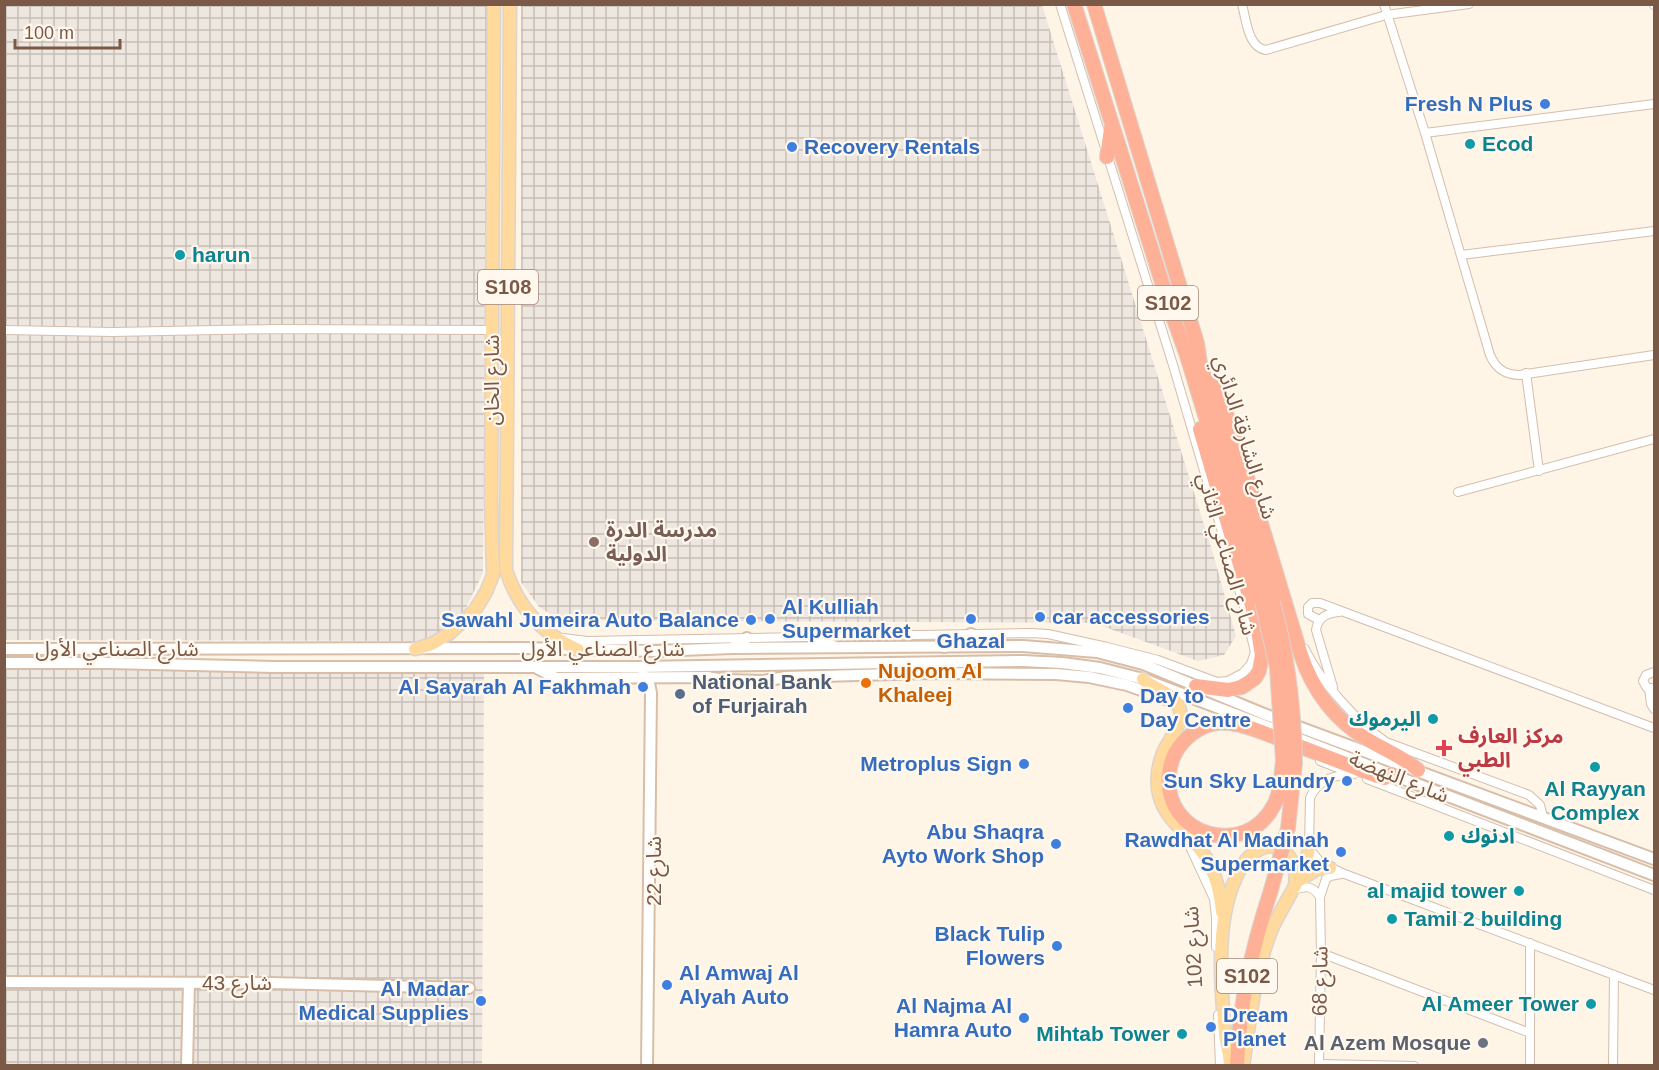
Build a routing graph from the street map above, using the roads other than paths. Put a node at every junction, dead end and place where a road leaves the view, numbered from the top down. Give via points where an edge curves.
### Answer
1 (494, 4) edge
2 (510, 4) edge
3 (1060, 4) edge
4 (1074, 4) edge
5 (1094, 4) edge
6 (1242, 4) edge
7 (1384, 4) edge
8 (1469, 4) edge
9 (1386, 15) junction
10 (1654, 104) edge
11 (1112, 124) junction
12 (1425, 134) junction
13 (1107, 157) junction
14 (1654, 231) edge
15 (1461, 255) junction
16 (1171, 311) junction
17 (4, 330) edge
18 (492, 330) junction
19 (1197, 343) junction
20 (1654, 355) edge
21 (1526, 373) junction
22 (1654, 439) edge
23 (1539, 471) junction
24 (1458, 492) dead end
25 (1268, 603) junction
26 (1287, 610) junction
27 (1344, 612) junction
28 (1319, 620) junction
29 (971, 634) junction
30 (553, 637) junction
31 (815, 637) junction
32 (747, 638) junction
33 (1107, 647) junction
34 (732, 648) junction
35 (838, 648) junction
36 (941, 648) junction
37 (4, 649) edge
38 (415, 649) junction
39 (578, 650) junction
40 (1119, 657) junction
41 (982, 662) junction
42 (4, 663) edge
43 (1062, 663) junction
44 (537, 667) junction
45 (635, 667) junction
46 (1654, 672) edge
47 (962, 674) junction
48 (1073, 675) junction
49 (661, 677) junction
50 (645, 678) junction
51 (1143, 679) junction
52 (1196, 686) junction
53 (1652, 688) edge
54 (1335, 692) junction
55 (1177, 704) junction
56 (1654, 704) edge
57 (1654, 709) edge
58 (1654, 728) edge
59 (1303, 748) junction
60 (1289, 762) junction
61 (1418, 770) junction
62 (1354, 774) junction
63 (1392, 774) junction
64 (1543, 817) junction
65 (1183, 832) junction
66 (1309, 848) junction
67 (1654, 859) edge
68 (1330, 868) junction
69 (1342, 873) junction
70 (1654, 875) edge
71 (1267, 888) junction
72 (1293, 888) junction
73 (1654, 890) edge
74 (1320, 897) junction
75 (1223, 928) junction
76 (1530, 943) junction
77 (1321, 953) junction
78 (1614, 975) junction
79 (4, 982) edge
80 (189, 983) junction
81 (469, 988) dead end
82 (1654, 990) edge
83 (1530, 1033) junction
84 (1230, 1059) edge
85 (188, 1065) edge
86 (647, 1065) edge
87 (654, 1065) edge
88 (1220, 1065) edge
89 (1237, 1065) edge
90 (1244, 1065) edge
91 (1319, 1065) edge
92 (1414, 1065) edge
93 (1530, 1065) edge
94 (1613, 1065) edge

1 - 18 main road, شارع الخان / S108
2 - 30 main road, شارع الخان / S108 via 506,570 523,606
3 - 13 street, شارع الصناعي الثاني
4 - 11 highway, شارع الشارقة الدائري / S102
5 - 19 highway, شارع الشارقة الدائري / S102
6 - 9 street via 1251,37 1271,48
7 - 9 street
8 - 9 street
9 - 12 street
10 - 12 street
11 - 13 highway
11 - 16 highway, شارع الشارقة الدائري / S102
12 - 15 street
13 - 33 street, شارع الصناعي الثاني via 1173,365 1255,652 1243,673 1223,682
14 - 15 street
15 - 21 street via 1490,349 1507,368
16 - 25 highway, شارع الشارقة الدائري / S102
16 - 52 highway via 1173,338 1256,619 1262,655 1259,671 1242,687 1228,690
17 - 18 street
18 - 38 main road, شارع الخان / S108 via 493,575 479,604 462,623 438,641
19 - 25 highway, شارع الشارقة الدائري / S102
19 - 26 highway via 1237,444
20 - 21 street
21 - 23 street
22 - 23 street
23 - 24 street
25 - 60 highway, شارع الشارقة الدائري / S102, bridge
26 - 54 street via 1296,622 1311,661
26 - 61 highway via 1305,668 1331,709 1358,734
27 - 28 street
27 - 28 street via 1312,603 1308,614
27 - 58 street
28 - 54 street via 1317,635
29 - 31 street, شارع الصناعي الثاني
29 - 33 street, شارع الصناعي الثاني via 1048,634
29 - 36 main road
30 - 32 street, شارع الصناعي الثاني via 587,641
30 - 39 main road
31 - 32 street, شارع الصناعي الثاني
31 - 35 main road
32 - 34 main road
33 - 40 main road
34 - 35 main road, شارع الصناعي الأول
34 - 39 main road, شارع الصناعي الأول
35 - 36 main road, شارع الصناعي الأول
36 - 40 main road, شارع الصناعي الأول via 1023,646
37 - 38 main road, شارع الصناعي الأول
38 - 39 main road, شارع الصناعي الأول
40 - 52 main road, شارع الصناعي الأول
41 - 43 main road, شارع الصناعي الأول
41 - 45 main road, شارع الصناعي الأول
41 - 47 main road
42 - 44 main road, شارع الصناعي الأول
43 - 48 main road
43 - 51 main road, شارع الصناعي الأول
44 - 45 main road, شارع الصناعي الأول
44 - 50 main road via 556,678
45 - 50 main road
46 - 53 street via 1644,679 1645,686
47 - 48 main road
47 - 49 main road via 786,677 763,681
48 - 55 main road via 1127,685
49 - 50 main road
49 - 87 main road, شارع 22 via 654,697
50 - 86 main road, شارع 22 via 651,693
51 - 55 main road
51 - 63 main road, شارع النهضة
52 - 61 main road, شارع النهضة
53 - 56 street
53 - 57 street via 1650,702
54 - 64 street via 1368,729 1386,742 1529,795 1540,806
55 - 65 main road via 1180,722 1162,755 1158,780 1166,812
59 - 60 highway via 1235,724 1200,728 1174,754 1168,780 1172,802 1185,820 1206,833 1233,836 1248,831 1274,807
59 - 62 street via 1311,758
59 - 63 highway via 1381,778
60 - 71 highway, شارع الشارقة الدائري / S102 via 1284,827
61 - 64 main road, شارع النهضة
62 - 66 street via 1334,776 1313,791 1309,802
62 - 73 street
63 - 70 main road, شارع النهضة
64 - 67 main road, شارع النهضة
65 - 75 main road via 1205,856 1216,880
65 - 88 street, شارع 102 via 1215,907
66 - 68 street
66 - 72 main road
68 - 69 street
68 - 72 main road via 1312,871
69 - 74 street via 1326,879
69 - 76 street
71 - 84 highway, شارع 102 / S102 via 1251,921 1239,970
71 - 89 highway, S102 via 1246,980
72 - 74 street via 1310,886
72 - 75 main road via 1296,869 1286,852 1275,847 1258,851 1244,863 1235,879
72 - 90 main road via 1260,964
74 - 77 street, شارع 68
75 - 84 main road via 1222,984
76 - 78 street
76 - 83 street
77 - 83 street
77 - 91 street, شارع 68
78 - 82 street
78 - 94 street
79 - 80 main road, شارع 43
80 - 81 main road, شارع 43
80 - 85 main road
83 - 93 street
91 - 92 street

